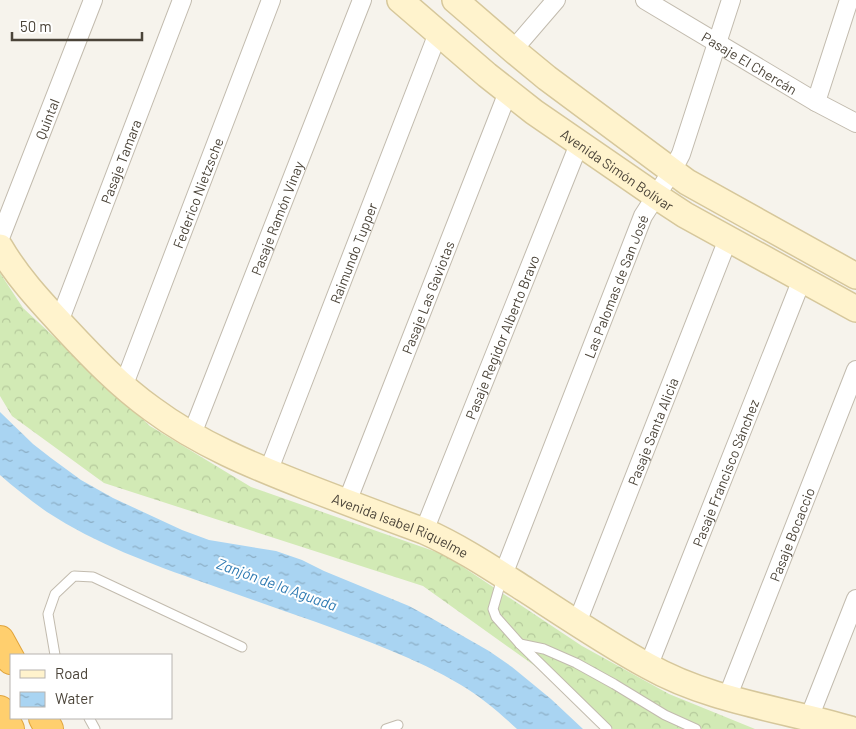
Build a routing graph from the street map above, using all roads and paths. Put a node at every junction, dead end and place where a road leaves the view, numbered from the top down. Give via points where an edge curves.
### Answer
1 (93, 0) edge
2 (182, 0) edge
3 (271, 0) edge
4 (362, 0) edge
5 (400, 0) edge
6 (455, 0) edge
7 (556, 0) edge
8 (644, 0) edge
9 (731, 0) edge
10 (849, 0) edge
11 (438, 33) junction
12 (717, 43) junction
13 (512, 50) junction
14 (508, 92) junction
15 (816, 102) junction
16 (856, 123) edge
17 (579, 144) junction
18 (672, 171) junction
19 (656, 196) junction
20 (0, 238) edge
21 (728, 240) junction
22 (0, 247) edge
23 (856, 276) edge
24 (802, 279) junction
25 (856, 309) edge
26 (59, 322) junction
27 (856, 370) edge
28 (123, 386) junction
29 (192, 434) junction
30 (268, 472) junction
31 (347, 502) junction
32 (424, 531) junction
33 (503, 575) junction
34 (856, 599) edge
35 (577, 623) junction
36 (0, 640) edge
37 (520, 644) junction
38 (242, 647) dead end
39 (55, 654) edge
40 (10, 658) edge
41 (648, 667) junction
42 (727, 698) junction
43 (0, 710) edge
44 (809, 718) junction
45 (398, 724) dead end
46 (10, 729) edge
47 (386, 729) edge
48 (607, 729) edge
49 (696, 729) edge
50 (850, 729) edge

1 - 20 street, Quintal
2 - 26 street, Pasaje Tamara
3 - 28 street, Federico Nietzsche
4 - 29 street, Pasaje Ramón Vinay
5 - 11 main road, Avenida Simón Bolívar
6 - 13 main road, Avenida Simón Bolívar
7 - 13 street
8 - 12 street, Pasaje El Chercán
9 - 12 street, Las Palomas de San José
10 - 15 street
11 - 14 main road, Avenida Simón Bolívar
11 - 30 street, Raimundo Tupper
12 - 15 street, Pasaje El Chercán
12 - 18 street, Las Palomas de San José via 681,154
13 - 18 main road, Avenida Simón Bolívar
14 - 17 main road, Avenida Simón Bolívar
14 - 31 street, Pasaje Las Gaviotas
15 - 16 street, Pasaje El Chercán
17 - 19 main road, Avenida Simón Bolívar
17 - 32 street, Pasaje Regidor Alberto Bravo
18 - 19 street, Las Palomas de San José
18 - 23 main road, Avenida Simón Bolívar
19 - 21 main road, Avenida Simón Bolívar
19 - 33 street, Las Palomas de San José via 643,216
21 - 24 main road, Avenida Simón Bolívar
21 - 35 street, Pasaje Santa Alicia
22 - 26 main road, Avenida Isabel Riquelme via 14,270
24 - 25 main road, Avenida Simón Bolívar
24 - 41 street, Pasaje Francisco Sánchez
26 - 28 main road, Avenida Isabel Riquelme
27 - 42 street, Pasaje Bocaccio
28 - 29 main road, Avenida Isabel Riquelme via 152,410
29 - 30 main road, Avenida Isabel Riquelme
30 - 31 main road, Avenida Isabel Riquelme
31 - 32 main road, Avenida Isabel Riquelme
32 - 33 main road, Avenida Isabel Riquelme
33 - 35 main road, Avenida Isabel Riquelme
33 - 37 lane via 493,609 496,617
34 - 44 street
35 - 41 main road, Avenida Isabel Riquelme
36 - 40 highway
37 - 48 lane
37 - 49 lane via 544,649 576,663 665,715
38 - 39 lane via 93,577 74,576 56,594 48,614
41 - 42 main road, Avenida Isabel Riquelme
42 - 44 main road, Avenida Isabel Riquelme
43 - 46 highway
44 - 50 main road, Avenida Isabel Riquelme
45 - 47 lane

